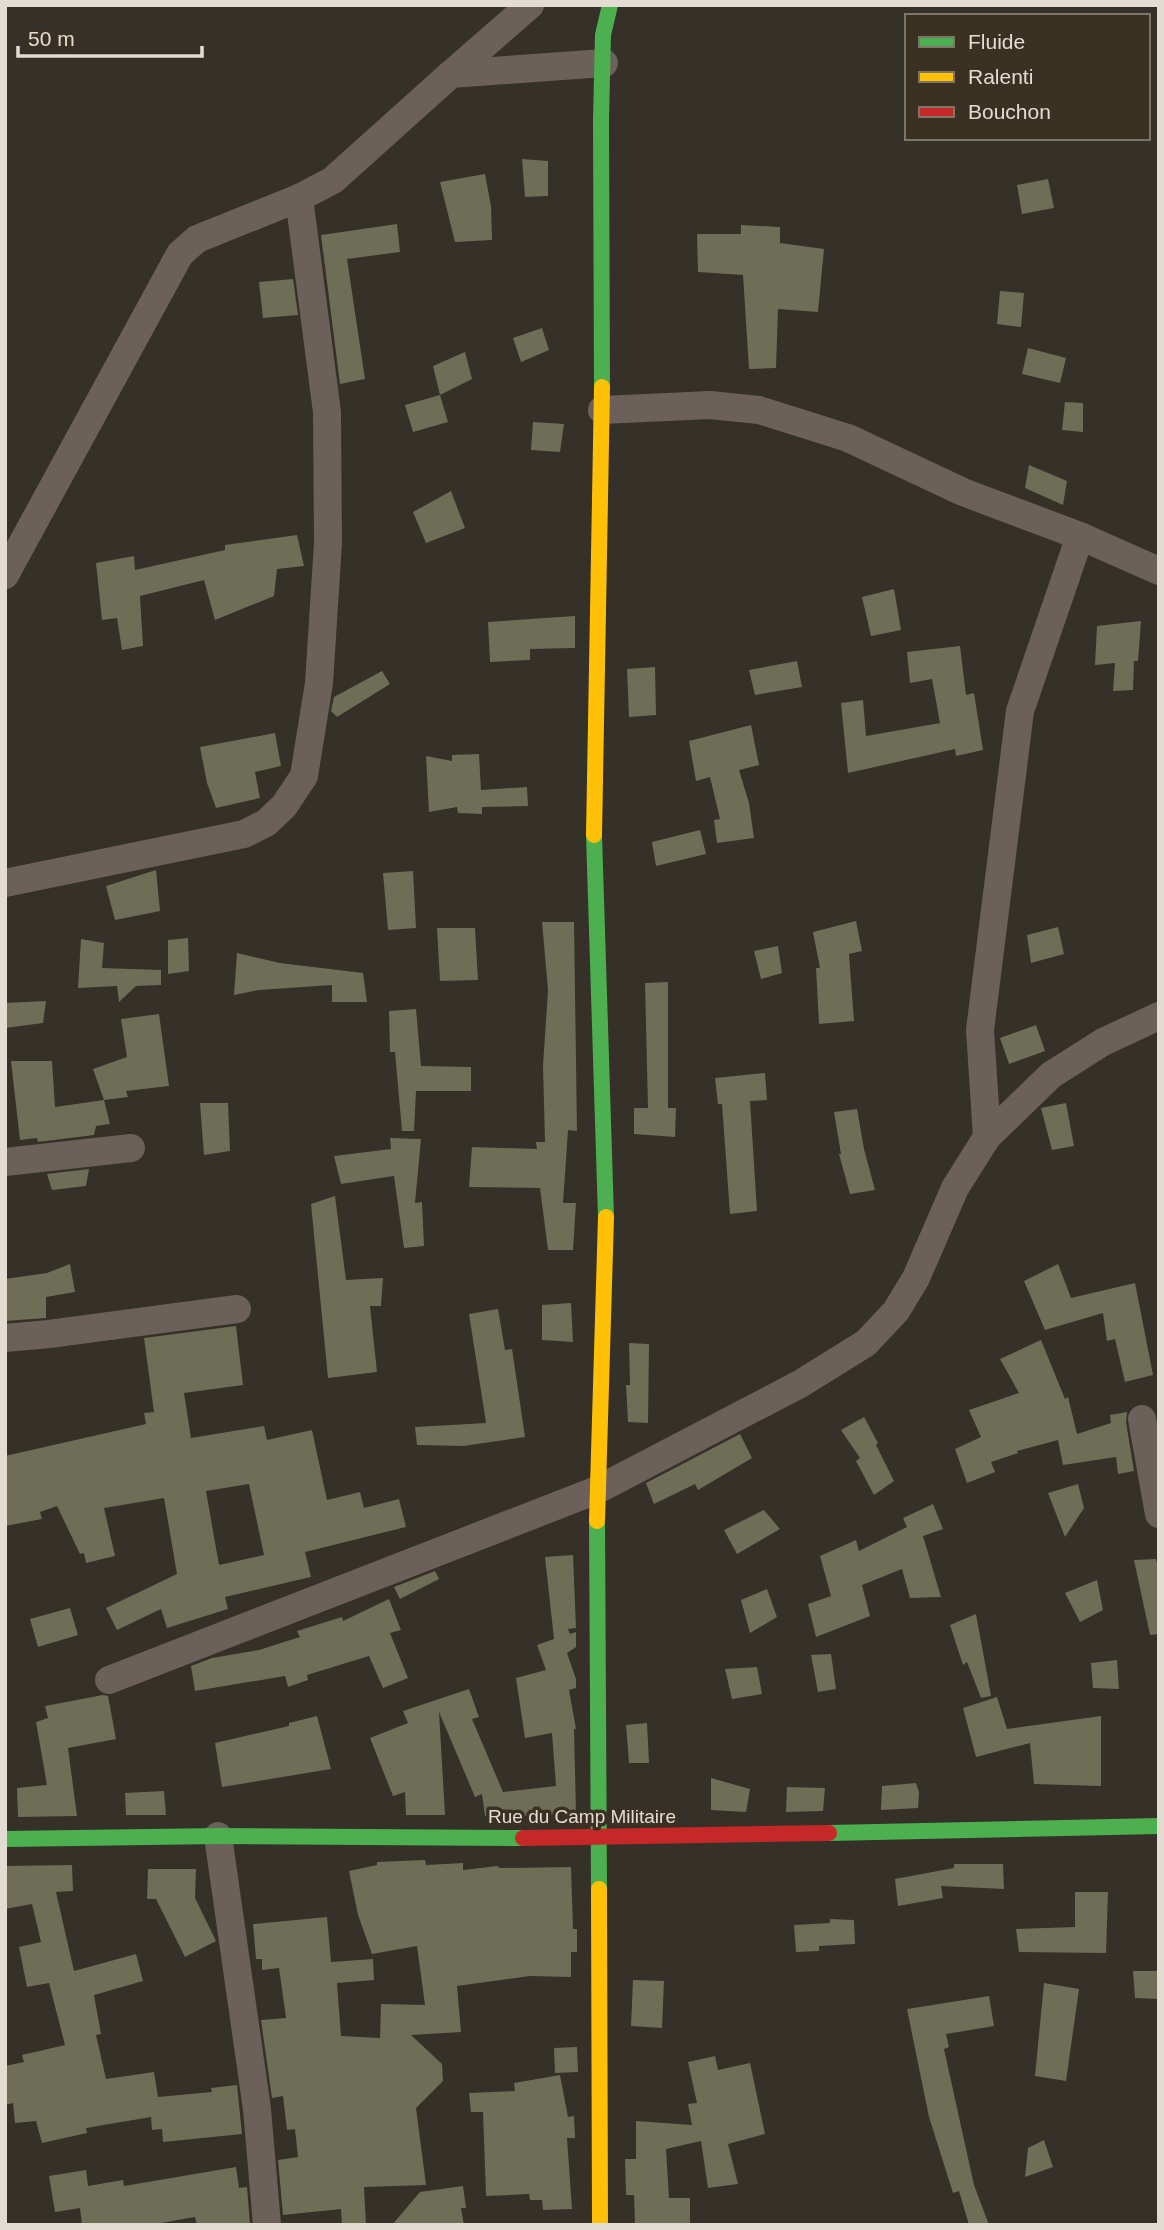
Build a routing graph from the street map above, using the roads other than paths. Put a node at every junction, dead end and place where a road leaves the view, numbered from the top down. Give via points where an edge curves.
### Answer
1 (530, 5) edge
2 (610, 5) edge
3 (604, 64) junction
4 (450, 74) junction
5 (299, 198) junction
6 (602, 410) junction
7 (1080, 536) junction
8 (1159, 571) edge
9 (5, 575) edge
10 (5, 883) edge
11 (1159, 1016) edge
12 (987, 1137) junction
13 (131, 1149) dead end
14 (5, 1161) edge
15 (237, 1309) dead end
16 (5, 1338) edge
17 (1142, 1419) dead end
18 (597, 1490) junction
19 (1159, 1514) edge
20 (109, 1680) dead end
21 (1159, 1826) edge
22 (218, 1836) junction
23 (600, 1838) junction
24 (5, 1839) edge
25 (267, 2225) edge
26 (600, 2225) edge

1 - 4 street
2 - 3 street via 603,35
3 - 4 street
3 - 6 street
4 - 5 street via 333,180
5 - 9 street via 197,239 180,254
5 - 10 street via 327,412 328,543 320,669 304,776 284,806 266,823 244,834
6 - 7 street via 710,405 759,410 848,438 963,492
6 - 18 street via 593,809 606,1208
7 - 8 street
7 - 12 street via 1020,711 981,1030
11 - 12 street via 1103,1042 1051,1076
12 - 18 street via 955,1188 916,1278 896,1311 866,1343 800,1384
13 - 14 street
15 - 16 street
17 - 19 street
18 - 20 street
18 - 23 street
21 - 23 street, Rue du Camp Militaire
22 - 23 street, Rue du Camp Militaire
22 - 24 street, Rue du Camp Militaire
22 - 25 street via 257,2109
23 - 26 street

